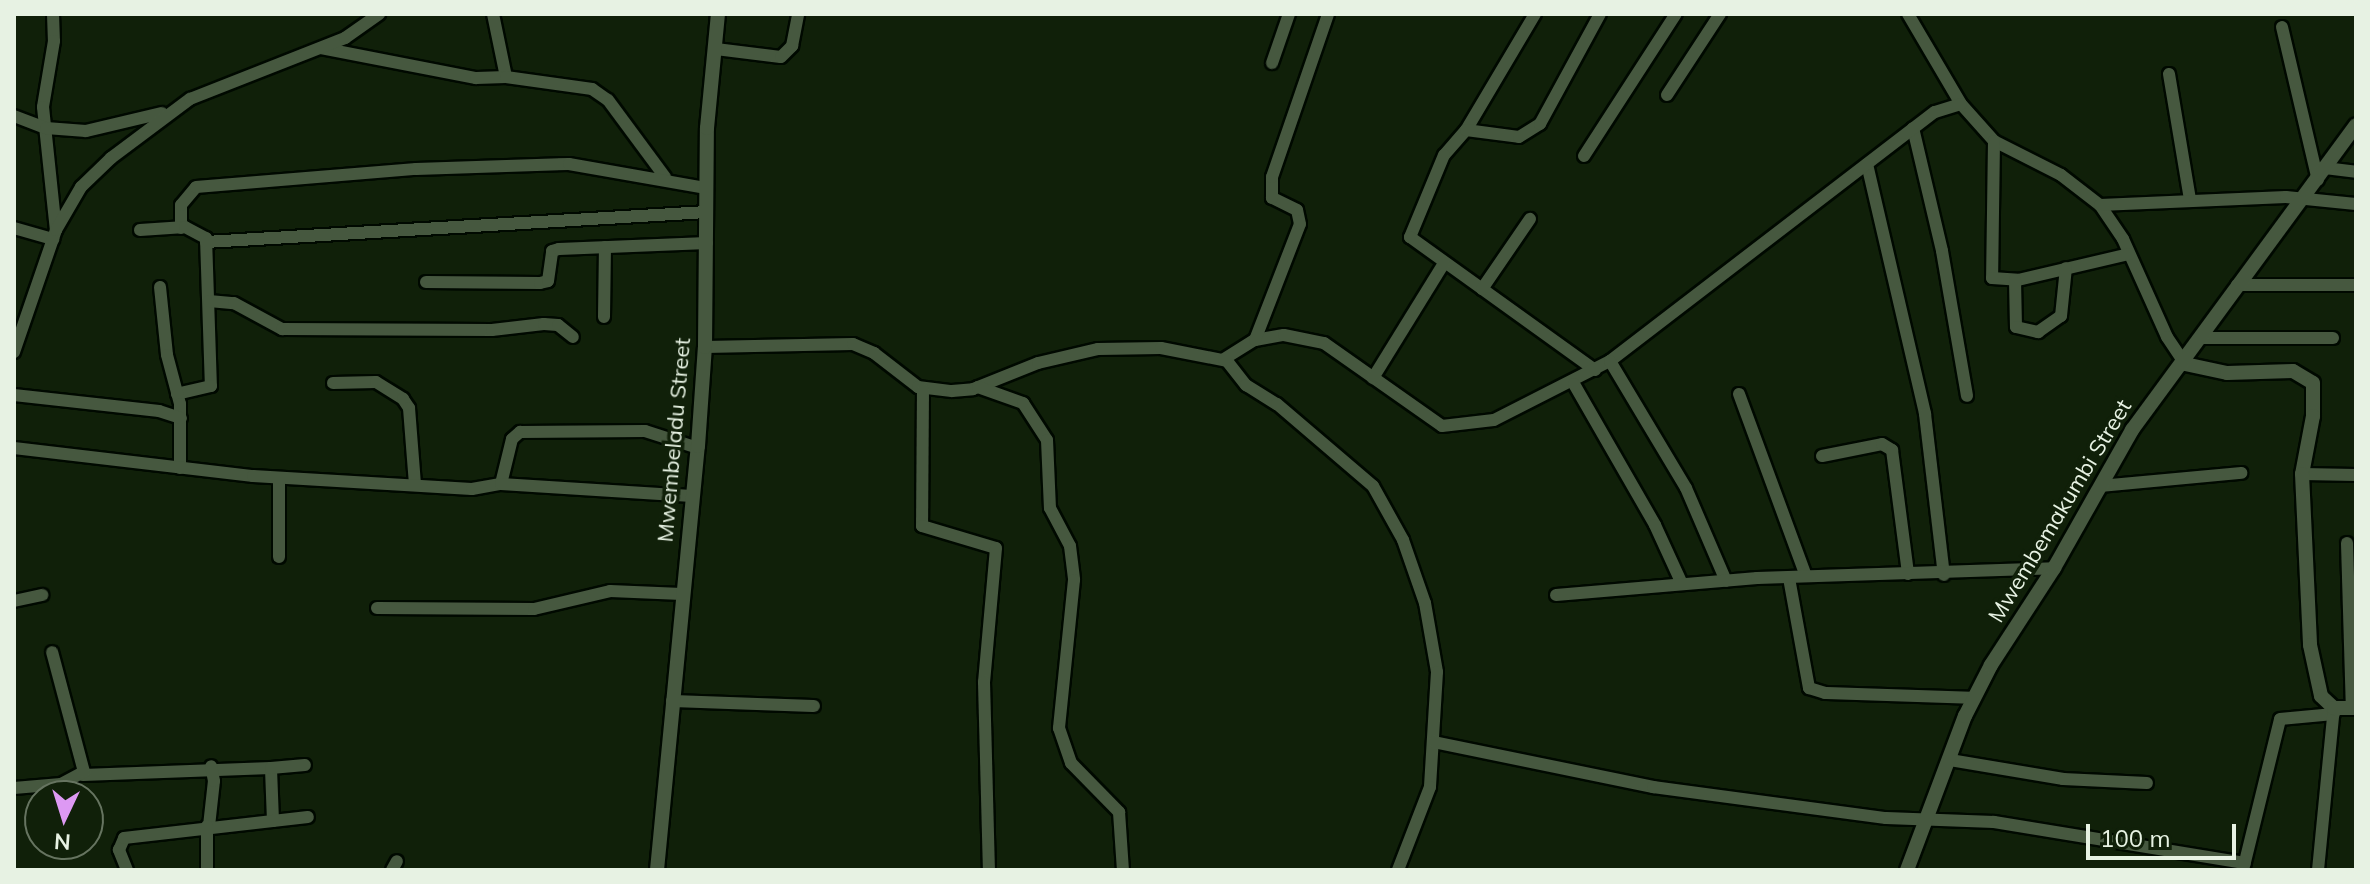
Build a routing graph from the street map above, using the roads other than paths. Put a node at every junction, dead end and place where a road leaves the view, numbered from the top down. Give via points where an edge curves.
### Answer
1 (53, 14) edge
2 (379, 14) edge
3 (493, 14) edge
4 (718, 14) edge
5 (798, 14) edge
6 (1289, 14) edge
7 (1328, 14) edge
8 (1534, 14) edge
9 (1600, 14) edge
10 (1676, 14) edge
11 (1720, 14) edge
12 (1908, 14) edge
13 (2282, 27) dead end
14 (321, 48) junction
15 (716, 49) junction
16 (1272, 63) dead end
17 (2169, 74) dead end
18 (506, 77) junction
19 (1667, 95) dead end
20 (1961, 104) junction
21 (166, 112) junction
22 (14, 116) edge
23 (2356, 125) edge
24 (46, 128) junction
25 (1913, 128) junction
26 (1466, 130) junction
27 (1994, 141) junction
28 (1584, 156) dead end
29 (1867, 164) junction
30 (2356, 172) edge
31 (2322, 174) junction
32 (665, 177) junction
33 (705, 188) junction
34 (2190, 200) junction
35 (2300, 202) junction
36 (2356, 204) edge
37 (2100, 205) junction
38 (707, 212) junction
39 (1530, 219) dead end
40 (14, 228) edge
41 (181, 228) junction
42 (140, 230) dead end
43 (54, 234) junction
44 (206, 242) junction
45 (707, 243) junction
46 (605, 247) junction
47 (2129, 254) junction
48 (1444, 263) junction
49 (2066, 268) junction
50 (2015, 280) junction
51 (426, 282) dead end
52 (2237, 285) junction
53 (2356, 285) edge
54 (160, 287) dead end
55 (1482, 289) junction
56 (209, 301) junction
57 (604, 317) dead end
58 (573, 337) dead end
59 (2203, 338) junction
60 (2333, 338) dead end
61 (1255, 340) junction
62 (705, 347) junction
63 (14, 352) edge
64 (1224, 359) junction
65 (1610, 361) junction
66 (2185, 364) junction
67 (1595, 370) junction
68 (1373, 378) junction
69 (333, 383) dead end
70 (1574, 384) junction
71 (978, 387) junction
72 (923, 389) junction
73 (177, 394) junction
74 (1739, 394) dead end
75 (14, 395) edge
76 (1967, 396) dead end
77 (181, 418) junction
78 (14, 448) edge
79 (698, 448) junction
80 (1822, 456) dead end
81 (180, 468) junction
82 (2241, 473) dead end
83 (2302, 474) junction
84 (2356, 475) edge
85 (279, 478) junction
86 (415, 484) junction
87 (501, 484) junction
88 (2100, 486) junction
89 (692, 496) junction
90 (2347, 543) dead end
91 (279, 557) dead end
92 (2054, 568) junction
93 (1908, 574) junction
94 (1944, 575) junction
95 (1806, 576) junction
96 (1789, 578) junction
97 (1726, 581) junction
98 (1682, 584) junction
99 (682, 594) junction
100 (42, 595) dead end
101 (1556, 595) dead end
102 (14, 601) edge
103 (377, 608) dead end
104 (52, 652) dead end
105 (1972, 698) junction
106 (672, 701) junction
107 (814, 706) dead end
108 (2354, 708) edge
109 (2334, 711) junction
110 (1434, 742) junction
111 (1950, 760) junction
112 (305, 765) dead end
113 (211, 766) junction
114 (271, 768) junction
115 (83, 775) junction
116 (2147, 783) dead end
117 (14, 788) edge
118 (1931, 816) junction
119 (308, 817) dead end
120 (273, 821) junction
121 (208, 826) junction
122 (2244, 866) edge
123 (127, 870) edge
124 (207, 870) edge
125 (657, 870) edge
126 (989, 870) edge
127 (1123, 870) edge
128 (1398, 870) edge
129 (1907, 870) edge
130 (2318, 870) edge

1 - 24 street via 43,107
2 - 14 street
3 - 18 street
4 - 15 street, Mwembeladu Street
5 - 15 street via 792,46 781,57
6 - 16 street
7 - 61 street via 1283,131 1272,177 1272,198 1297,210 1301,220
8 - 26 street
9 - 26 street via 1540,124 1519,137
10 - 28 street
11 - 19 street
12 - 20 street
13 - 31 street
14 - 18 street via 476,78
14 - 21 street via 209,89
15 - 33 street, Mwembeladu Street
17 - 34 street
18 - 32 street via 600,92
20 - 25 street via 1935,112
20 - 27 street
21 - 24 street via 104,129
21 - 43 street via 81,187
22 - 24 street
23 - 31 street, Mwembemakumbi Street
24 - 43 street
25 - 29 street
25 - 76 street via 1939,235
26 - 48 street via 1444,155 1410,229 1414,244
27 - 37 street via 2061,175
27 - 50 street via 1990,274 1996,280
29 - 65 street
29 - 94 street via 1925,414
30 - 31 street
31 - 35 street, Mwembemakumbi Street
32 - 33 street
32 - 41 street via 569,164 452,166 209,185 185,195
33 - 38 street, Mwembeladu Street
34 - 35 street via 2286,197
34 - 37 street
35 - 36 street
35 - 52 street, Mwembemakumbi Street
37 - 47 street
38 - 44 street
38 - 45 street, Mwembeladu Street
39 - 55 street
40 - 43 street
41 - 42 street
41 - 44 street via 201,232
43 - 63 street
44 - 56 street
45 - 46 street
45 - 62 street, Mwembeladu Street
46 - 51 street via 552,251 550,276 540,283
46 - 57 street
47 - 49 street
47 - 66 street
48 - 55 street
48 - 68 street
49 - 50 street
49 - 50 street via 2061,316 2038,332 2016,327
52 - 53 street
52 - 59 street, Mwembemakumbi Street
54 - 73 street
55 - 67 street
56 - 58 street via 234,303 282,329 492,330 544,324 558,325
56 - 73 street via 211,386
59 - 60 street
59 - 66 street, Mwembemakumbi Street
61 - 64 street
61 - 68 street via 1271,335 1309,338 1333,348
62 - 72 street via 853,344
62 - 79 street, Mwembeladu Street
64 - 71 street via 1137,346 1098,349 1038,363
64 - 110 street via 1246,385 1346,460 1386,505 1431,626 1437,672
65 - 67 street
65 - 97 street via 1686,488
66 - 83 street via 2227,373 2306,375 2315,394
66 - 88 street, Mwembemakumbi Street via 2132,430
67 - 70 street
68 - 70 street via 1431,422 1451,428 1494,420 1524,401
69 - 86 street via 376,382 403,399 412,425
70 - 98 street via 1655,525
71 - 72 street
71 - 127 street via 1023,403 1039,423 1052,455 1050,508 1070,546 1074,580 1059,728 1071,763 1119,812
72 - 126 street via 922,526 996,548 984,682
73 - 77 street
74 - 95 street
75 - 77 street
77 - 81 street
78 - 81 street
79 - 87 street via 645,431 520,432 512,439
79 - 89 street, Mwembeladu Street
80 - 93 street via 1882,444 1892,450
81 - 85 street
82 - 88 street
83 - 84 street
83 - 109 street via 2310,645 2316,681
85 - 86 street
85 - 91 street
86 - 87 street via 472,489
87 - 89 street
88 - 92 street, Mwembemakumbi Street
89 - 99 street, Mwembeladu Street
90 - 108 street
92 - 94 street
92 - 105 street, Mwembemakumbi Street
93 - 94 street
93 - 95 street
95 - 96 street
96 - 97 street
96 - 105 street via 1809,688 1825,693
97 - 98 street
98 - 101 street
99 - 103 street via 610,591 534,609
99 - 106 street, Mwembeladu Street
100 - 102 street
104 - 115 street
105 - 111 street, Mwembemakumbi Street
106 - 107 street
106 - 125 street, Mwembeladu Street
108 - 109 street
109 - 122 street via 2280,719
109 - 130 street
110 - 118 street via 1653,787 1886,818
110 - 128 street via 1428,800
111 - 116 street via 2063,779
111 - 118 street, Mwembemakumbi Street
112 - 114 street
113 - 114 street
113 - 115 street
113 - 121 street
114 - 120 street
115 - 117 street via 61,784
118 - 122 street via 2135,842
118 - 129 street, Mwembemakumbi Street
119 - 120 street
120 - 121 street
121 - 123 street via 124,838 119,850
121 - 124 street

